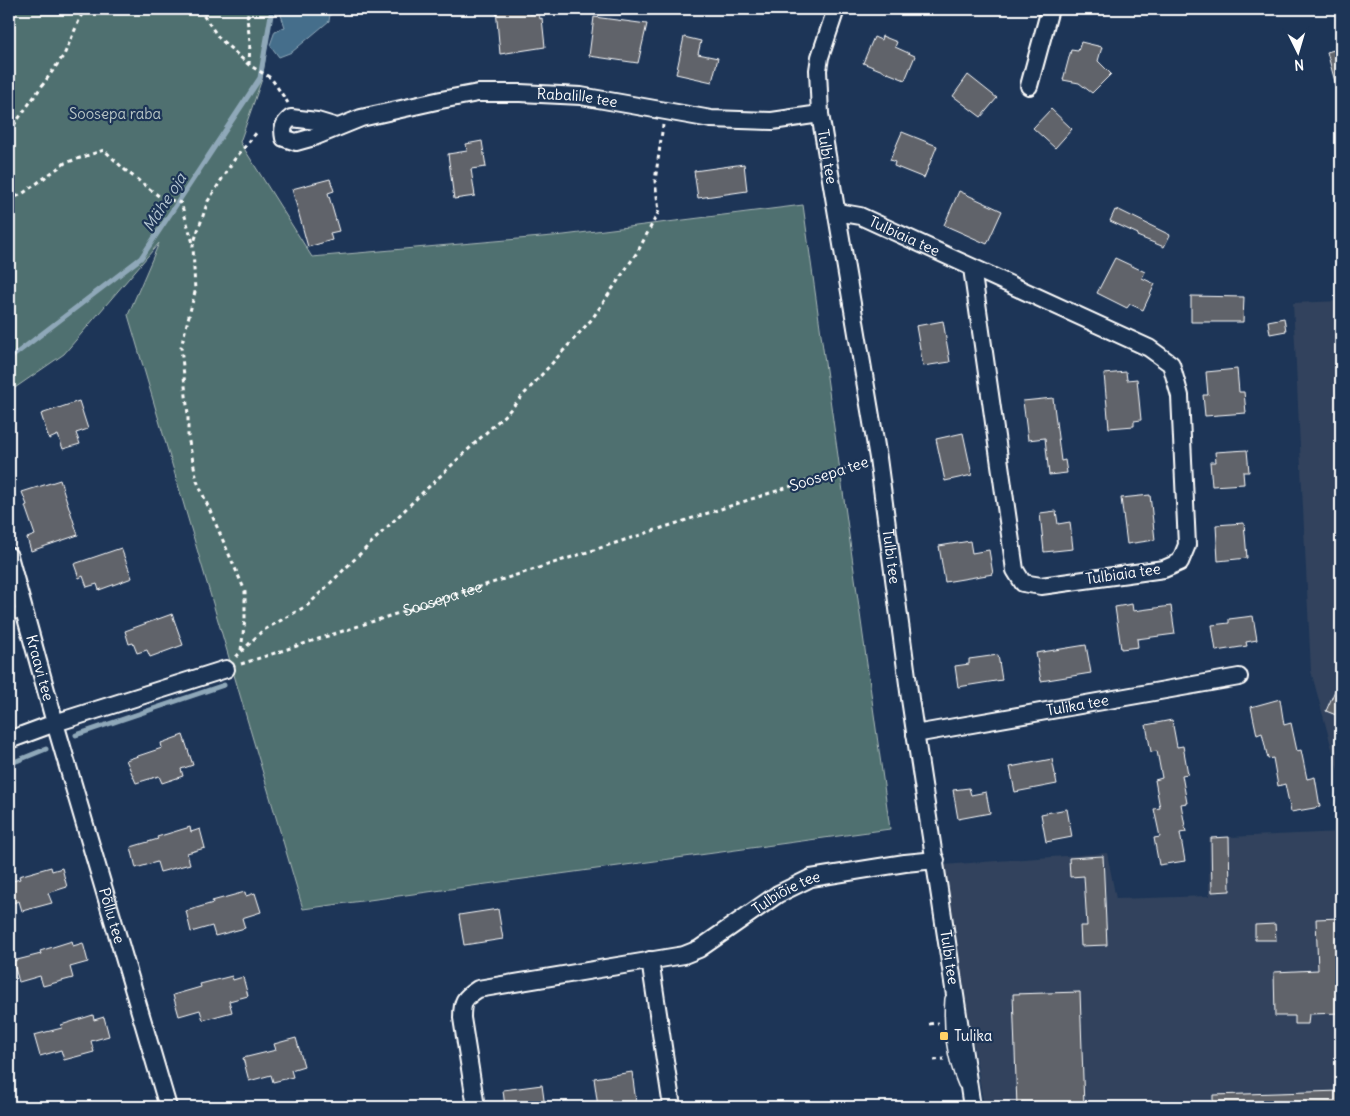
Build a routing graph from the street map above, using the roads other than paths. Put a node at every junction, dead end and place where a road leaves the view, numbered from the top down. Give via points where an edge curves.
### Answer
1 (836, 9) edge
2 (1050, 9) edge
3 (1029, 86) dead end
4 (820, 114) junction
5 (337, 127) dead end
6 (837, 212) junction
7 (972, 268) junction
8 (9, 556) edge
9 (16, 613) edge
10 (226, 669) road end
11 (1239, 677) dead end
12 (56, 724) junction
13 (915, 734) junction
14 (9, 740) edge
15 (936, 860) junction
16 (650, 960) junction
17 (972, 1105) edge
18 (168, 1106) edge
19 (476, 1107) edge
20 (672, 1107) edge

1 - 4 street, Tulbi tee via 818,70
2 - 3 street
4 - 5 street, Rabalille tee via 772,121 711,119 581,96 478,94 361,118
4 - 6 street, Tulbi tee
6 - 7 street, Tulbiaia tee via 860,216
6 - 13 street, Tulbi tee via 878,458
7 - 7 street, Tulbiaia tee via 1150,348 1171,364 1180,396 1187,545 1180,562 1164,569 1041,586 1023,583 1015,570
8 - 9 street, Kraavi tee
9 - 12 street, Kraavi tee
10 - 12 street
11 - 13 street, Tulika tee
12 - 14 street
12 - 18 street, Põllu tee
13 - 15 street, Tulbi tee
15 - 16 street, Tulbiõie tee via 811,878 778,894 699,948 684,955
15 - 17 street, Tulbi tee
16 - 19 street, Tulbiõie tee via 478,988 468,995 462,1003 462,1018
16 - 20 street

